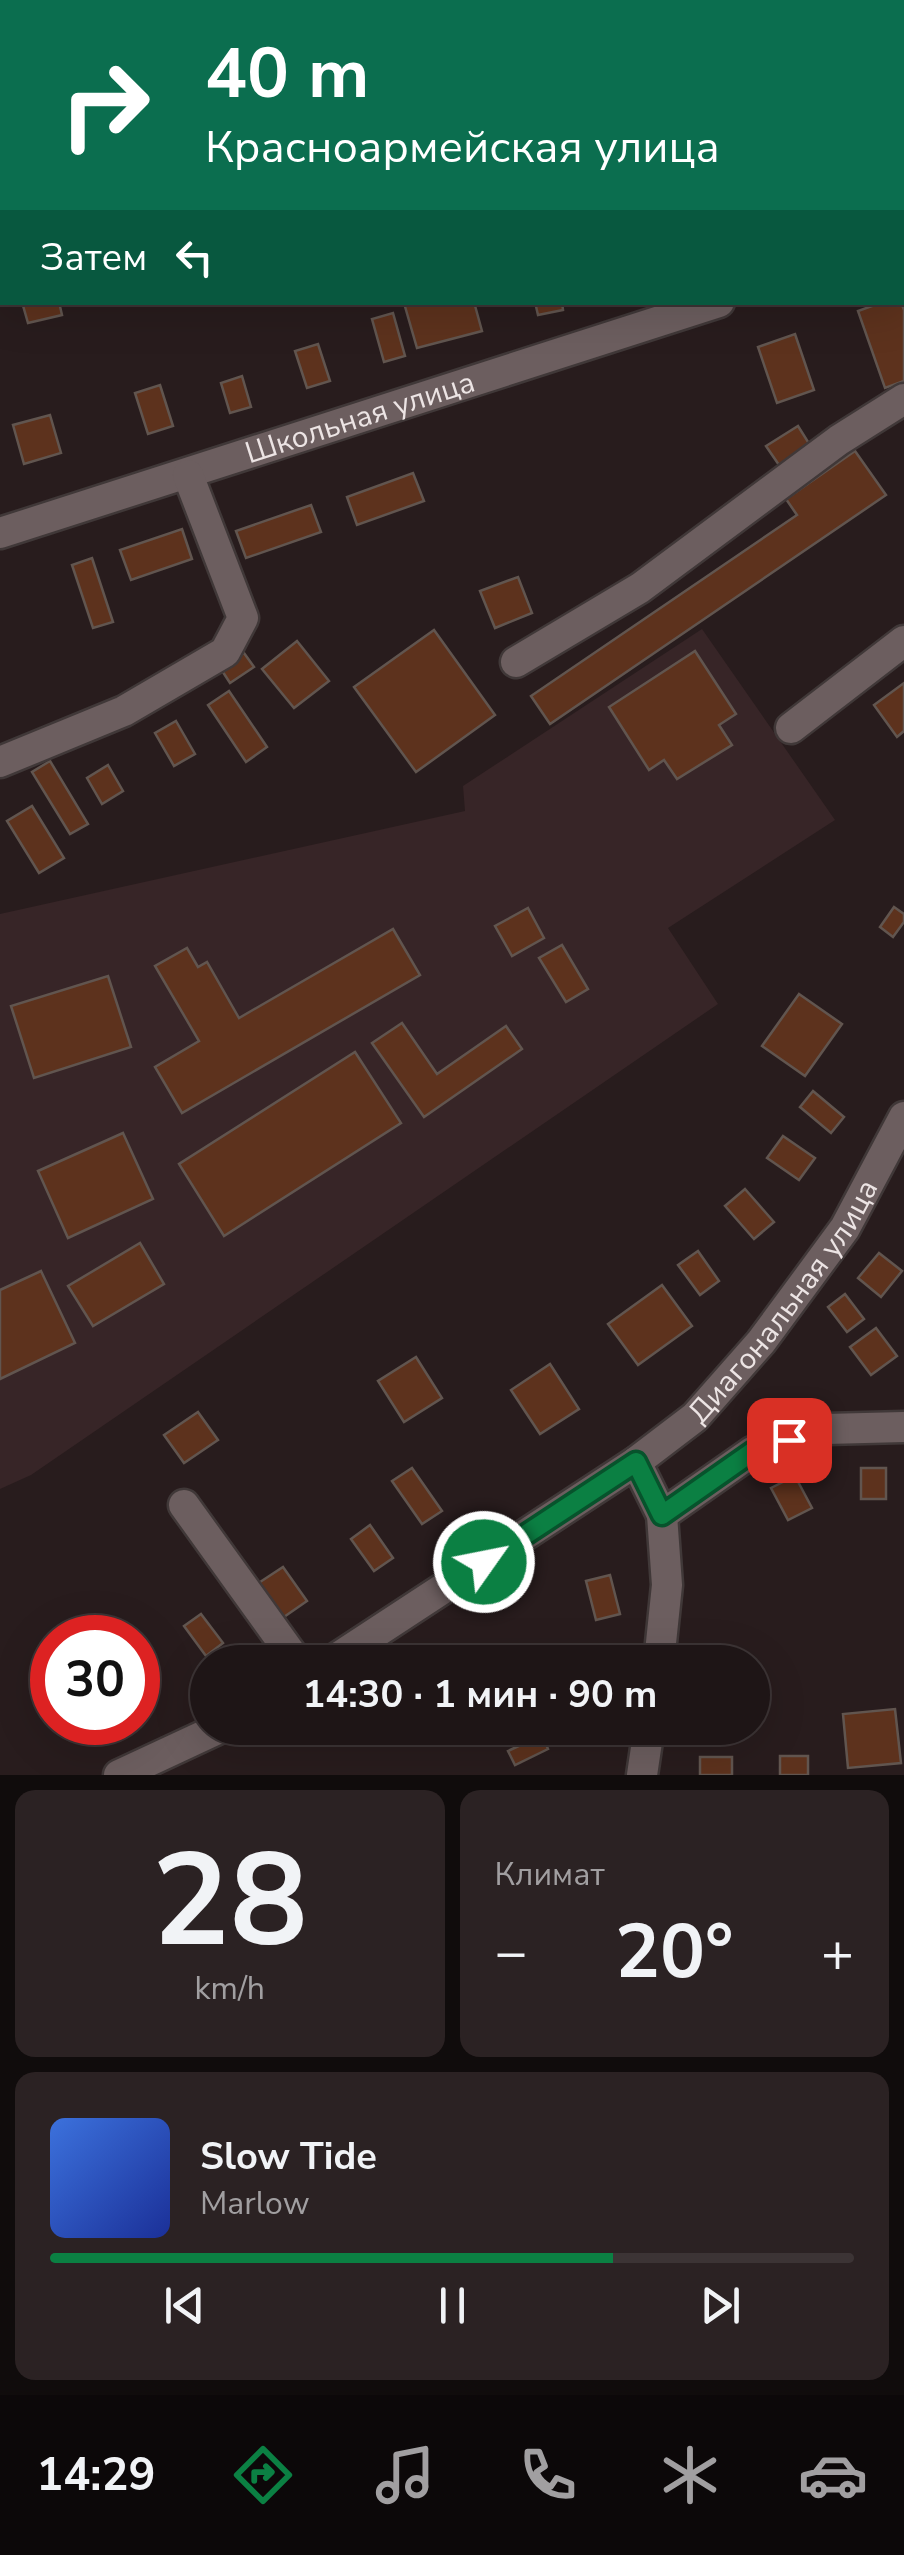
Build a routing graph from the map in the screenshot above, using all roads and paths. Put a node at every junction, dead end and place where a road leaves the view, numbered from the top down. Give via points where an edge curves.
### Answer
1 (710, 305) edge
2 (904, 400) edge
3 (188, 475) junction
4 (0, 533) edge
5 (904, 641) edge
6 (516, 662) dead end
7 (791, 728) dead end
8 (0, 762) edge
9 (904, 1117) edge
10 (904, 1427) edge
11 (636, 1462) junction
12 (184, 1505) dead end
13 (662, 1515) junction
14 (285, 1645) edge
15 (357, 1645) edge
16 (660, 1645) edge
17 (190, 1742) edge
18 (646, 1745) edge
19 (120, 1775) edge
20 (642, 1775) edge

1 - 3 street, Школьная улица
2 - 6 street via 839,440 640,588
3 - 4 street, Школьная улица
3 - 8 street via 243,618 225,652 124,711
5 - 7 street
9 - 11 street, Диагональная улица via 845,1228 761,1342 695,1417
10 - 13 street via 826,1429 752,1452
11 - 13 street
11 - 15 street, Диагональная улица
12 - 14 street
13 - 16 street via 667,1585
17 - 19 street
18 - 20 street

